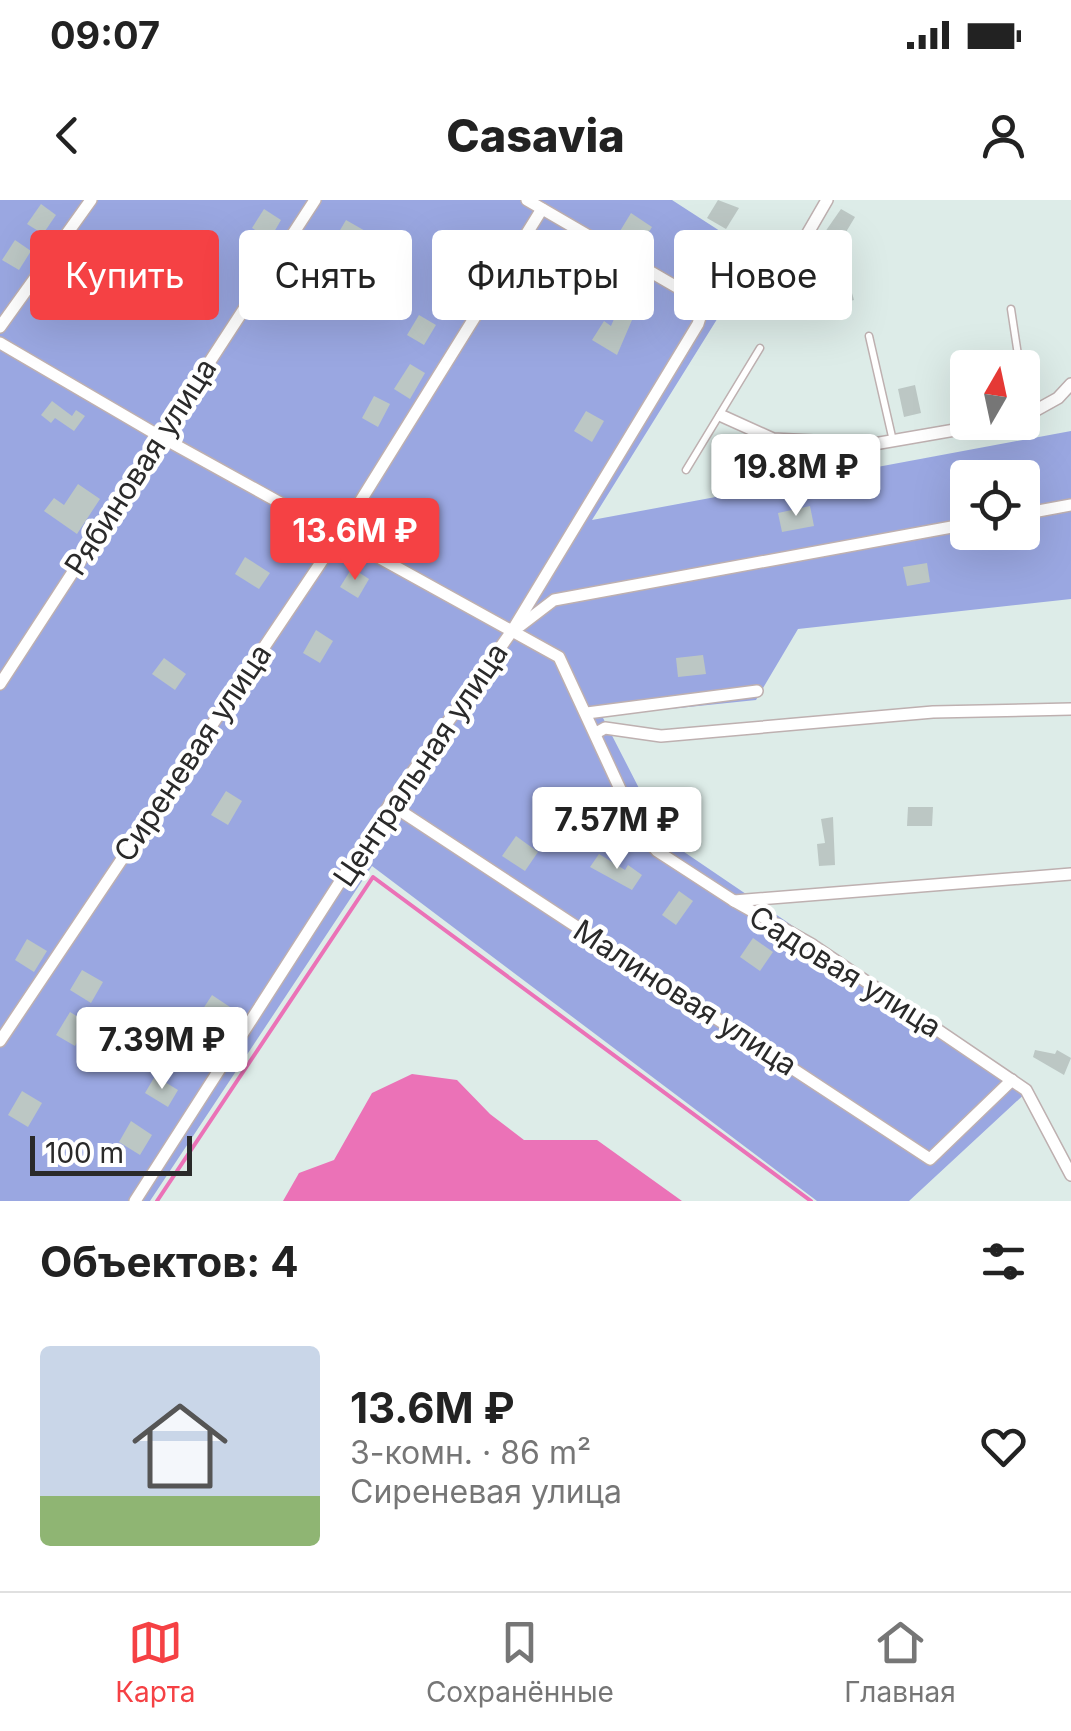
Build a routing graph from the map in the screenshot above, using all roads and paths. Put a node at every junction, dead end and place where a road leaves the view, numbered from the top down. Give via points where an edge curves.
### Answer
1 (91, 200) edge
2 (316, 200) edge
3 (527, 200) edge
4 (827, 200) edge
5 (542, 209) junction
6 (810, 230) edge
7 (1011, 308) dead end
8 (0, 326) edge
9 (869, 336) dead end
10 (0, 342) edge
11 (760, 348) dead end
12 (1017, 350) edge
13 (1071, 384) edge
14 (1040, 407) edge
15 (722, 416) junction
16 (950, 431) edge
17 (161, 437) junction
18 (892, 441) junction
19 (686, 470) dead end
20 (1071, 506) edge
21 (1040, 511) edge
22 (950, 527) edge
23 (340, 534) junction
24 (512, 631) junction
25 (0, 684) edge
26 (758, 691) dead end
27 (1071, 709) edge
28 (587, 713) junction
29 (596, 733) junction
30 (390, 804) junction
31 (1071, 874) edge
32 (734, 901) junction
33 (0, 1041) edge
34 (1012, 1080) junction
35 (1071, 1175) edge
36 (135, 1201) edge

1 - 8 street
2 - 17 street, Рябиновая улица
3 - 5 street
4 - 6 street
5 - 23 street, Сиреневая улица
5 - 24 street, Центральная улица via 699,300 702,311
7 - 12 lane
9 - 18 lane
10 - 17 street, Садовая улица
11 - 15 lane
13 - 14 street
15 - 18 street via 773,438
15 - 19 lane
16 - 18 street
17 - 23 street, Садовая улица
17 - 25 street, Рябиновая улица
20 - 21 street
22 - 24 street via 554,600
23 - 24 street, Садовая улица
23 - 33 street, Сиреневая улица
24 - 28 street, Садовая улица via 559,657
24 - 30 street, Центральная улица
26 - 28 street
27 - 29 street via 933,712 661,736 605,728
28 - 29 street, Садовая улица
29 - 32 street, Садовая улица via 639,830 657,852
30 - 34 street, Малиновая улица via 930,1159
30 - 36 street, Центральная улица
31 - 32 street
32 - 34 street, Садовая улица via 811,944
34 - 35 street, Садовая улица via 1041,1113

